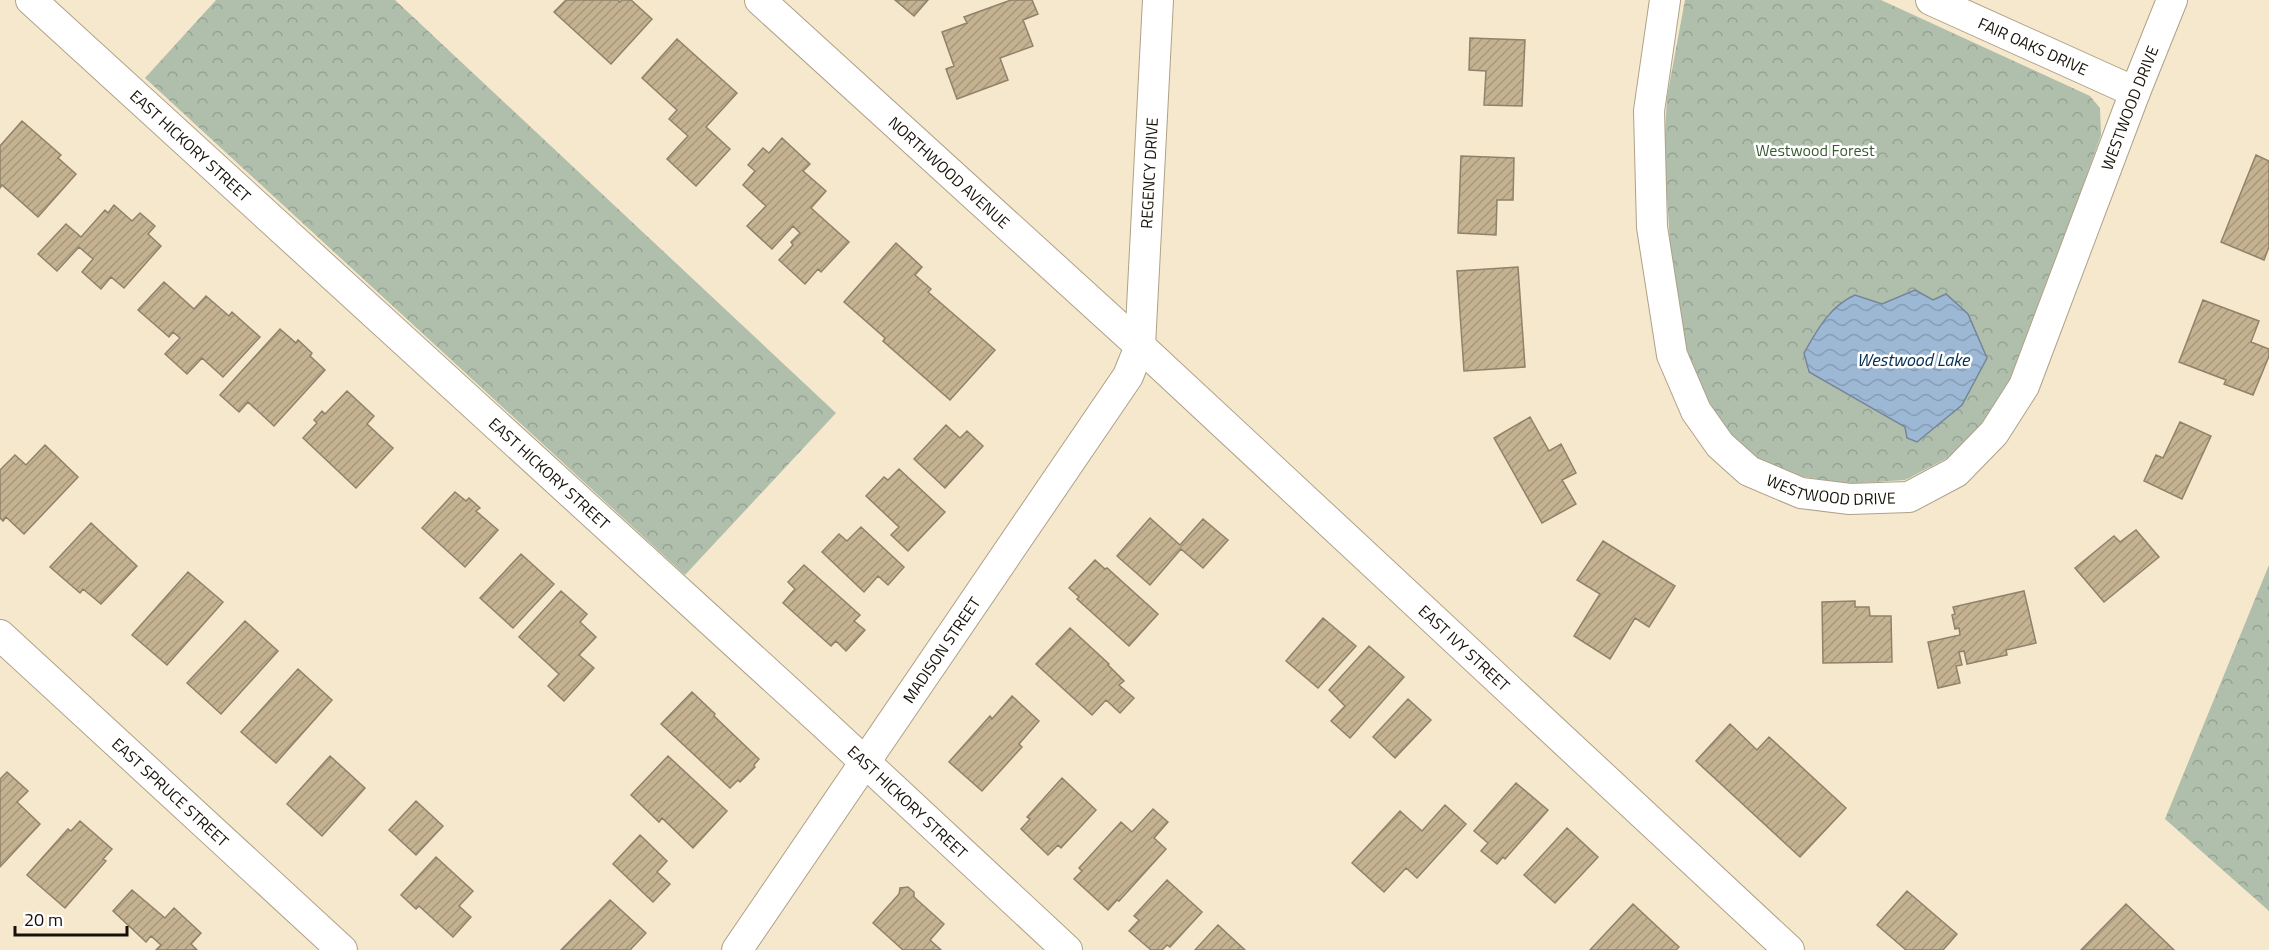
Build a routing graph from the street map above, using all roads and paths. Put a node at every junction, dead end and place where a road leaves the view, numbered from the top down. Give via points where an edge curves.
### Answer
1 (31, 0) edge
2 (760, 0) edge
3 (1158, 0) edge
4 (1665, 0) edge
5 (1931, 0) edge
6 (2172, 0) edge
7 (2135, 92) junction
8 (1140, 346) junction
9 (0, 635) edge
10 (864, 761) junction
11 (342, 950) edge
12 (737, 950) edge
13 (1067, 950) edge
14 (1789, 950) edge

1 - 10 street, EAST HICKORY STREET
2 - 8 street, NORTHWOOD AVENUE
3 - 8 street, REGENCY DRIVE
4 - 7 street, WESTWOOD DRIVE via 1649,111 1652,227 1672,355 1696,411 1720,445 1749,471 1801,493 1850,499 1909,497 1956,472 1994,433 2024,386
5 - 7 street, FAIR OAKS DRIVE
6 - 7 street, WESTWOOD DRIVE
8 - 10 street, MADISON STREET via 1128,376
8 - 14 street, EAST IVY STREET
9 - 11 street, EAST SPRUCE STREET
10 - 12 street, MADISON STREET
10 - 13 street, EAST HICKORY STREET

